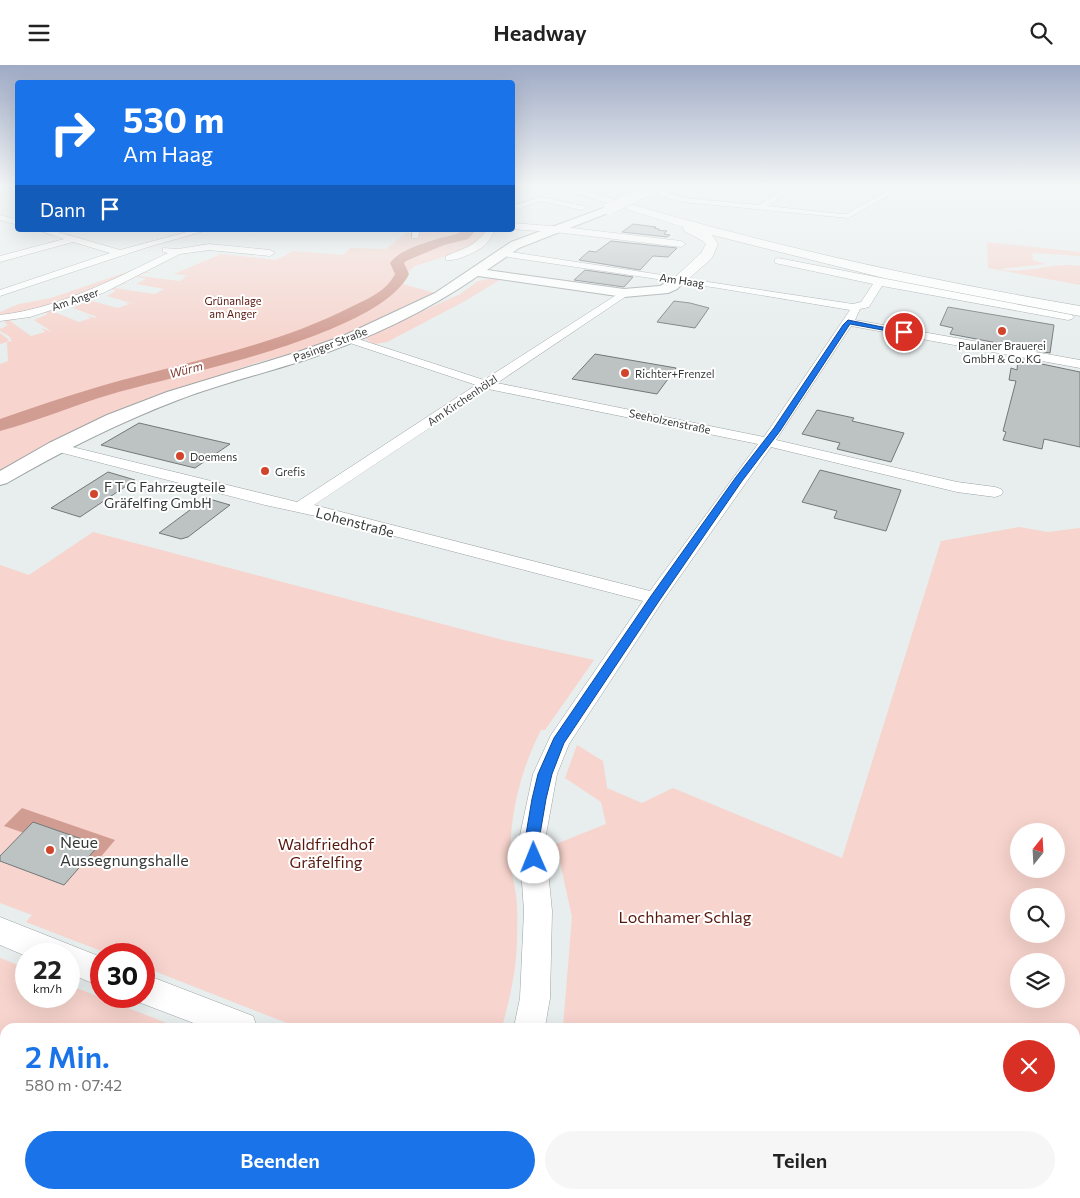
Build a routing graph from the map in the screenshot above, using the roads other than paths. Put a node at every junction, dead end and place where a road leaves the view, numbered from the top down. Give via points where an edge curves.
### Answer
1 (72, 240) edge
2 (78, 240) edge
3 (165, 240) edge
4 (484, 240) edge
5 (519, 240) edge
6 (639, 240) edge
7 (709, 240) edge
8 (742, 240) edge
9 (764, 240) edge
10 (786, 240) edge
11 (681, 244) dead end
12 (145, 245) junction
13 (174, 251) junction
14 (120, 253) junction
15 (270, 253) dead end
16 (511, 255) dead end
17 (707, 255) junction
18 (796, 255) junction
19 (449, 258) dead end
20 (0, 259) edge
21 (778, 261) dead end
22 (132, 267) junction
23 (145, 268) junction
24 (476, 271) junction
25 (105, 276) dead end
26 (504, 276) junction
27 (680, 279) junction
28 (879, 282) junction
29 (458, 285) junction
30 (0, 293) edge
31 (624, 293) junction
32 (1080, 298) edge
33 (12, 305) dead end
34 (1080, 305) edge
35 (0, 310) edge
36 (1074, 314) edge
37 (850, 315) junction
38 (0, 318) edge
39 (348, 339) junction
40 (1080, 364) edge
41 (485, 384) junction
42 (768, 442) junction
43 (56, 447) junction
44 (0, 479) edge
45 (995, 492) dead end
46 (300, 507) junction
47 (655, 598) junction
48 (0, 931) edge
49 (30, 943) edge
50 (155, 993) edge
51 (232, 1023) edge
52 (531, 1023) edge

1 - 20 street
2 - 14 street
3 - 12 street
4 - 19 street via 476,247
5 - 24 main road, Pasinger Straße
6 - 11 street
7 - 17 highway via 712,244
8 - 18 highway
9 - 34 highway via 866,265
10 - 32 highway via 954,277
12 - 13 street, Am Anger
12 - 14 street
13 - 15 street, Am Anger via 209,247
13 - 22 street, Am Anger
13 - 23 street, Am Anger
14 - 30 street
16 - 27 street, Am Haag
17 - 18 highway via 725,247 739,246
17 - 27 highway
18 - 36 highway
21 - 28 street
22 - 23 street, Am Anger
22 - 25 street, Am Anger
23 - 38 street, Am Anger via 106,289 19,317
24 - 26 main road
24 - 29 main road, Pasinger Straße
26 - 29 main road via 485,277
26 - 31 main road
27 - 31 main road via 662,290
27 - 37 street, Am Haag
28 - 36 street
28 - 37 street via 864,305
29 - 39 main road, Pasinger Straße
31 - 41 street, Am Kirchenhölzl
33 - 35 street
37 - 40 street, Am Haag
37 - 42 street
39 - 41 street, Seeholzenstraße
39 - 43 main road, Pasinger Straße via 147,405
41 - 42 street, Seeholzenstraße
41 - 46 street, Am Kirchenhölzl
42 - 45 street, Seeholzenstraße via 957,487
42 - 47 street
43 - 44 main road, Pasinger Straße
43 - 46 street, Lohenstraße
46 - 47 street, Lohenstraße
47 - 52 street via 558,741 545,774 532,840 538,911 535,998
48 - 49 street
50 - 51 street

